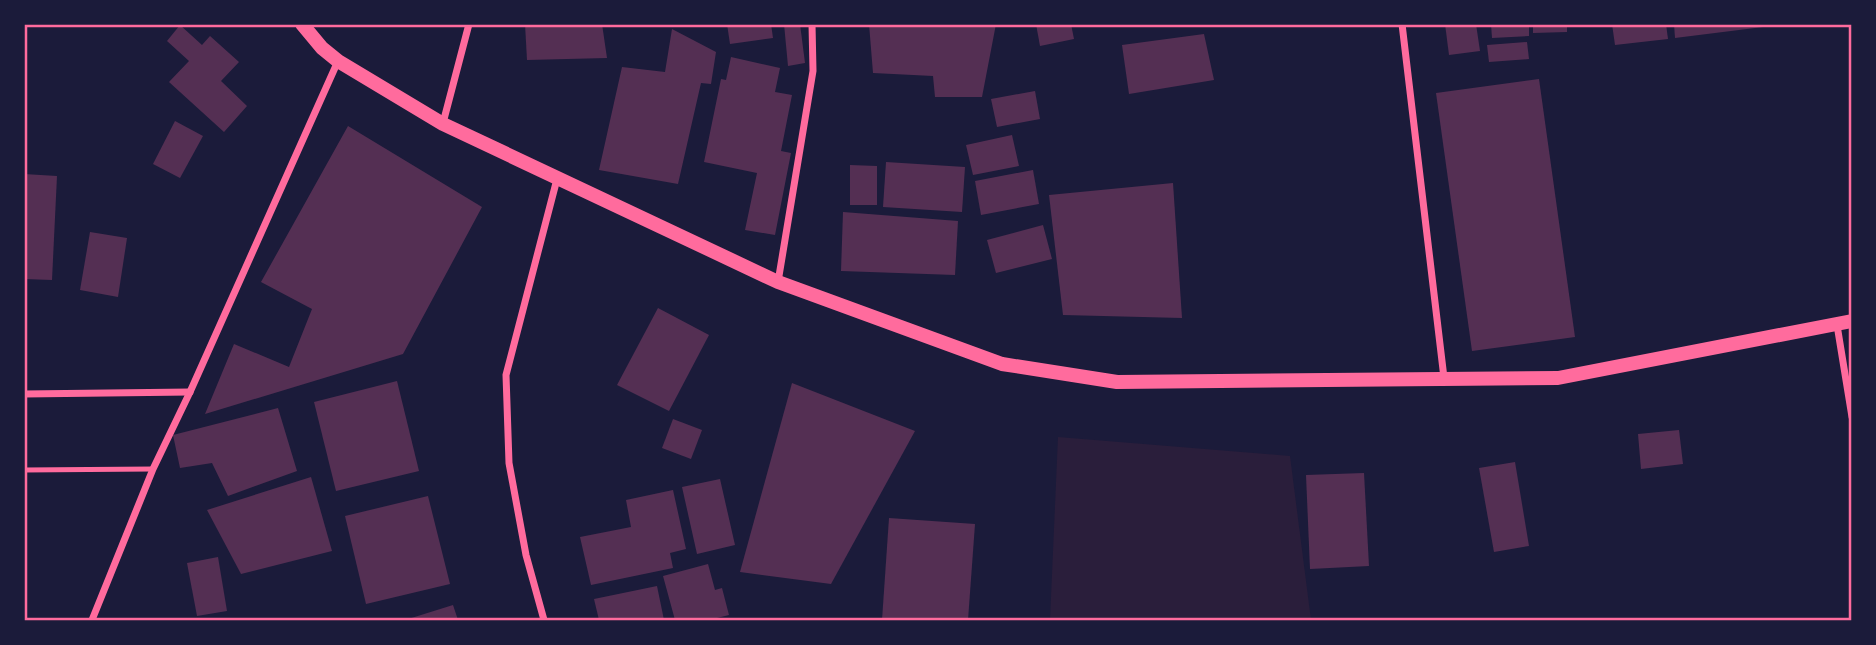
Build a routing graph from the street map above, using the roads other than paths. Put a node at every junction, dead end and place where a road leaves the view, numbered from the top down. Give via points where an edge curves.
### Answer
1 (302, 24) edge
2 (469, 24) edge
3 (812, 24) edge
4 (1402, 24) edge
5 (338, 61) junction
6 (443, 124) junction
7 (557, 179) junction
8 (778, 282) junction
9 (1844, 322) edge
10 (1444, 379) junction
11 (190, 392) junction
12 (24, 394) edge
13 (1852, 417) edge
14 (153, 469) junction
15 (24, 470) edge
16 (92, 621) edge
17 (544, 621) edge

1 - 5 main road
2 - 6 street
3 - 8 street via 813,71
4 - 10 street
5 - 6 main road
5 - 11 street
6 - 7 main road
7 - 8 main road
7 - 17 street via 506,375 509,463
8 - 10 main road via 1002,364 1117,382
9 - 10 main road via 1558,378
9 - 13 street
11 - 12 street
11 - 14 street
14 - 15 lane
14 - 16 street

